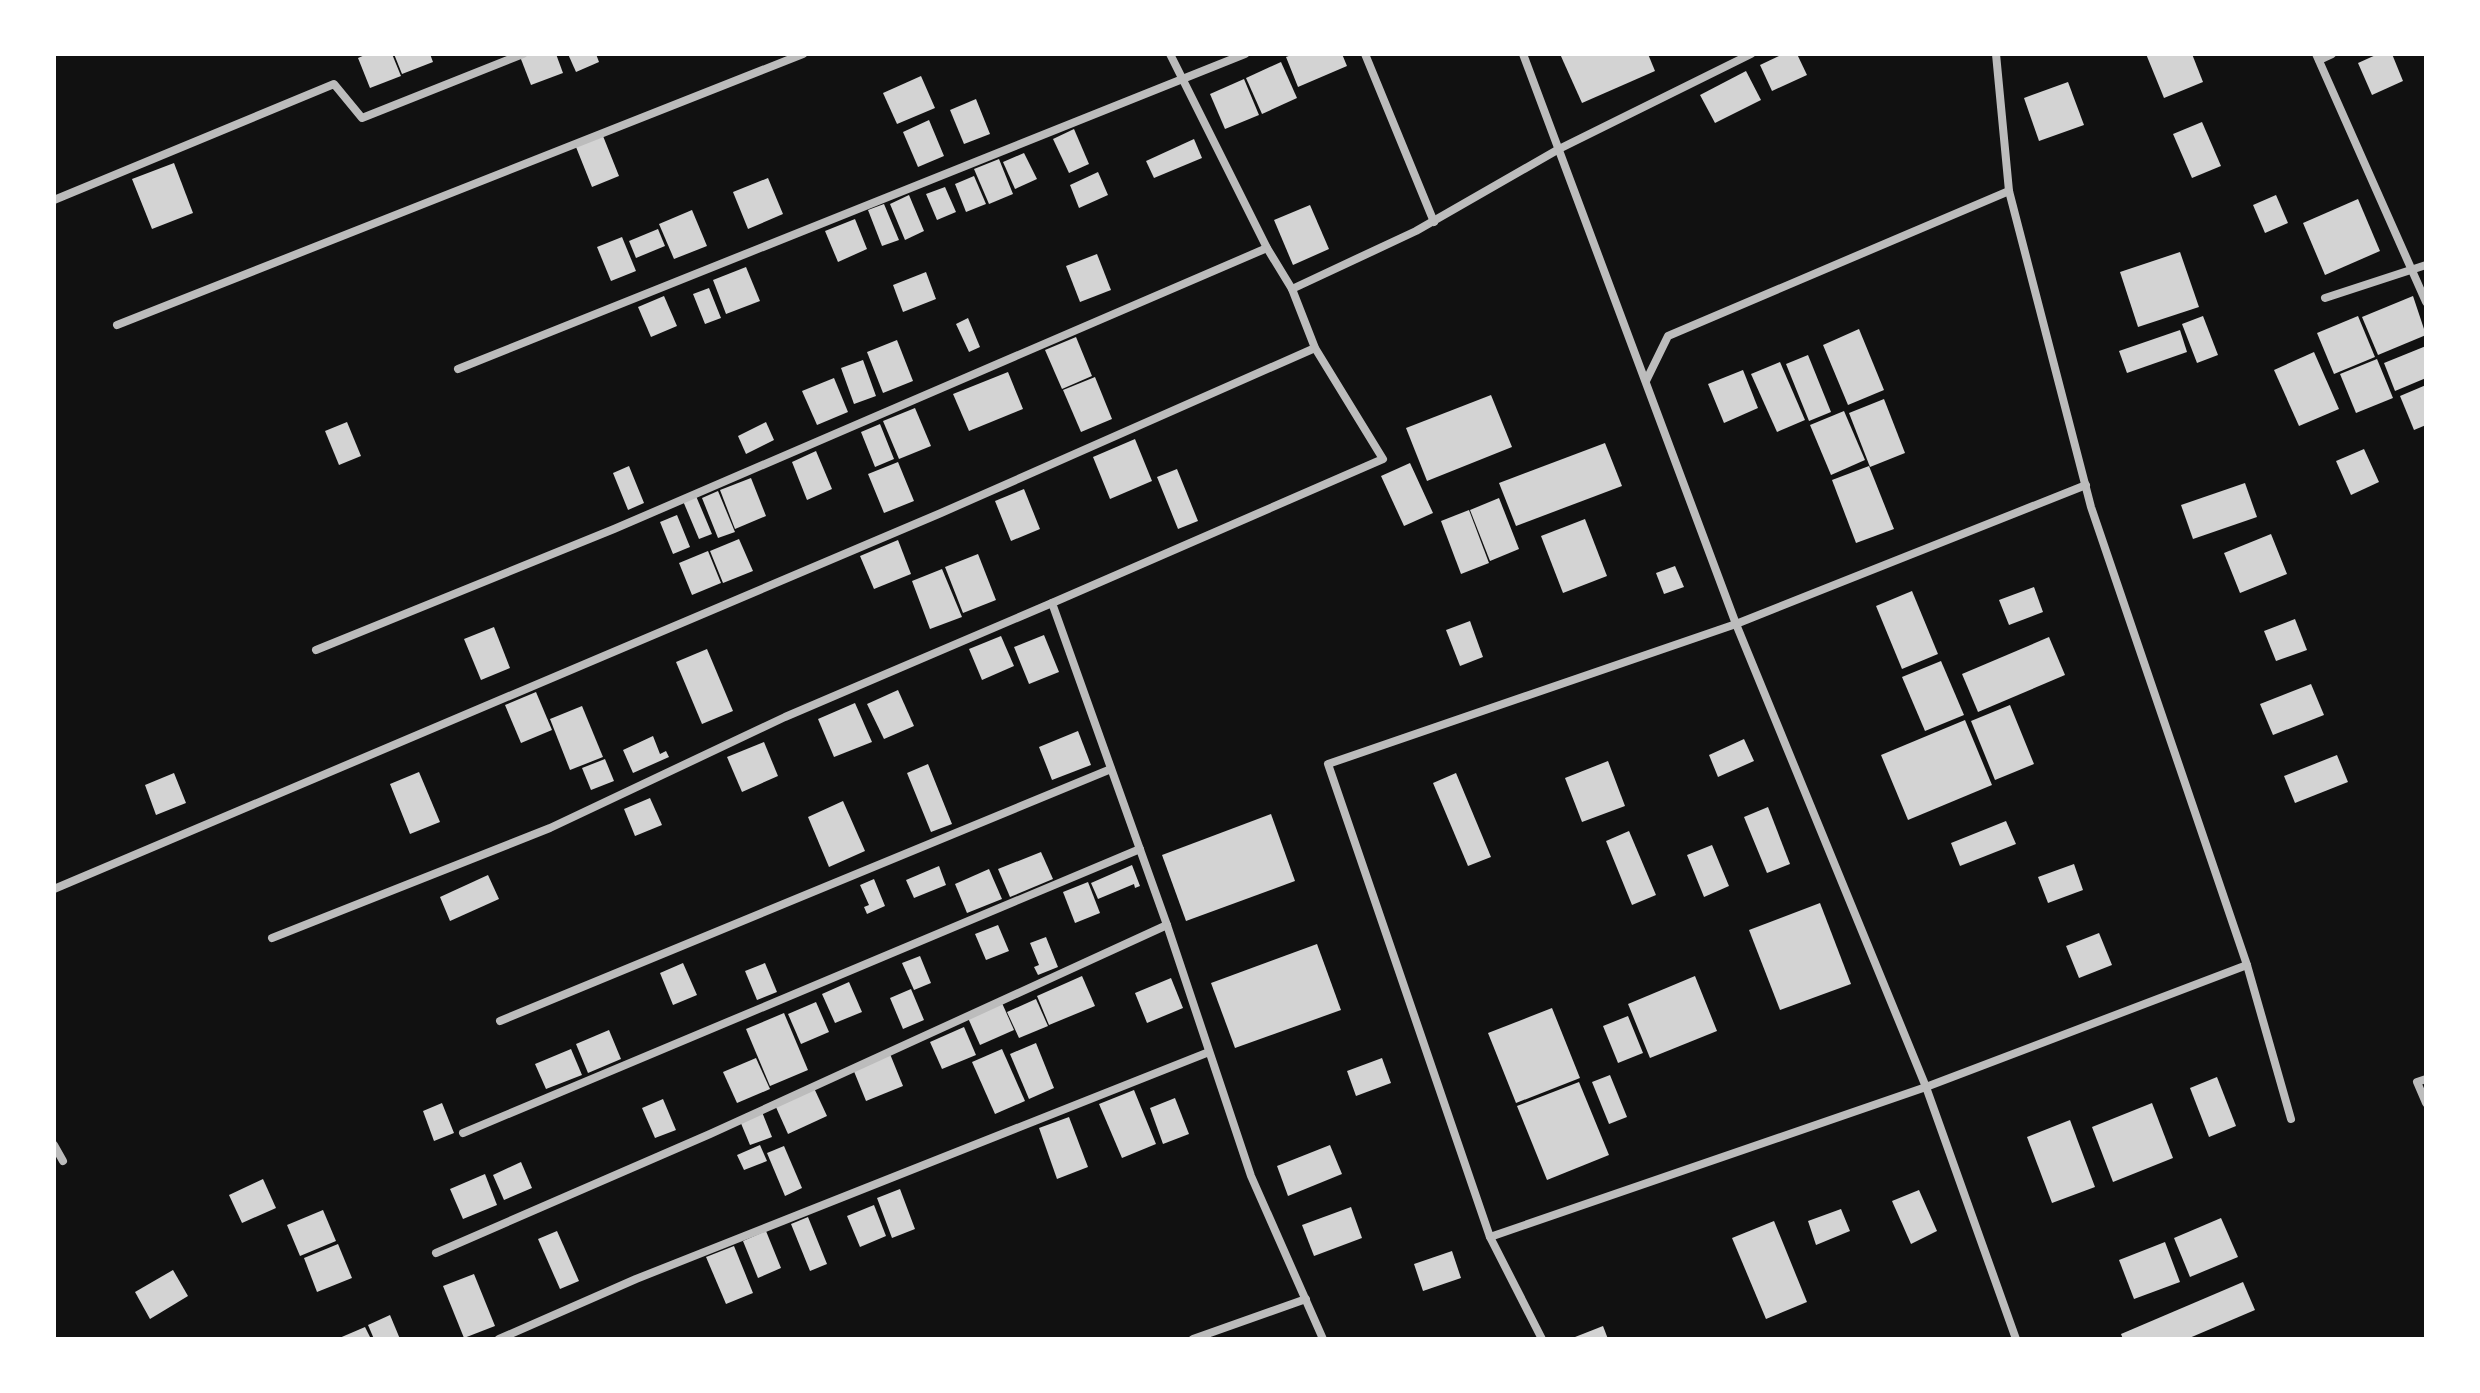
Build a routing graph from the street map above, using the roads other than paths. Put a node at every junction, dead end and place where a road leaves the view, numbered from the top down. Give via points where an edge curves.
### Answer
1 (523, 54) edge
2 (803, 54) edge
3 (1170, 54) edge
4 (1245, 54) edge
5 (1365, 54) edge
6 (1523, 54) edge
7 (1751, 54) edge
8 (1996, 54) edge
9 (2332, 54) edge
10 (2317, 57) edge
11 (1181, 78) junction
12 (1559, 149) junction
13 (2009, 191) junction
14 (54, 200) edge
15 (1434, 222) junction
16 (1267, 248) junction
17 (2426, 265) edge
18 (2412, 271) junction
19 (1292, 289) junction
20 (2325, 298) dead end
21 (2426, 302) edge
22 (117, 325) dead end
23 (1315, 348) junction
24 (458, 369) dead end
25 (1646, 381) junction
26 (2086, 485) junction
27 (1052, 603) junction
28 (1736, 624) junction
29 (316, 650) dead end
30 (1111, 769) junction
31 (1140, 849) junction
32 (54, 889) edge
33 (1167, 925) junction
34 (272, 938) dead end
35 (2247, 965) junction
36 (500, 1021) dead end
37 (1209, 1052) junction
38 (2426, 1079) edge
39 (1926, 1087) junction
40 (2426, 1103) edge
41 (2291, 1119) dead end
42 (463, 1133) dead end
43 (54, 1145) edge
44 (63, 1161) dead end
45 (1490, 1237) junction
46 (436, 1253) dead end
47 (1306, 1299) junction
48 (499, 1339) edge
49 (1193, 1339) edge
50 (1323, 1339) edge
51 (1542, 1339) edge
52 (2016, 1339) edge

1 - 14 street via 362,118 334,84
2 - 22 street
3 - 11 street
4 - 11 street
5 - 15 street
6 - 12 street
7 - 12 street
8 - 13 street
9 - 10 street
10 - 18 street
11 - 16 street
11 - 24 street
12 - 15 street
12 - 25 street
13 - 25 street via 1668,336
13 - 26 street
15 - 19 street
16 - 19 street
16 - 29 street via 614,529
17 - 18 street
18 - 20 street
18 - 21 street
19 - 23 street
23 - 27 street via 1383,459
23 - 32 street via 941,513
25 - 28 street
26 - 28 street
26 - 35 street
27 - 30 street
27 - 34 street via 785,717 550,828
28 - 39 street
28 - 45 street via 1328,764
30 - 31 street
30 - 36 street
31 - 33 street
31 - 42 street
33 - 37 street
33 - 46 street
35 - 39 street
35 - 41 street
37 - 47 street via 1251,1176
37 - 48 street via 636,1279
38 - 40 street via 2417,1082
39 - 45 street
39 - 52 street
43 - 44 street
45 - 51 street
47 - 49 street
47 - 50 street

